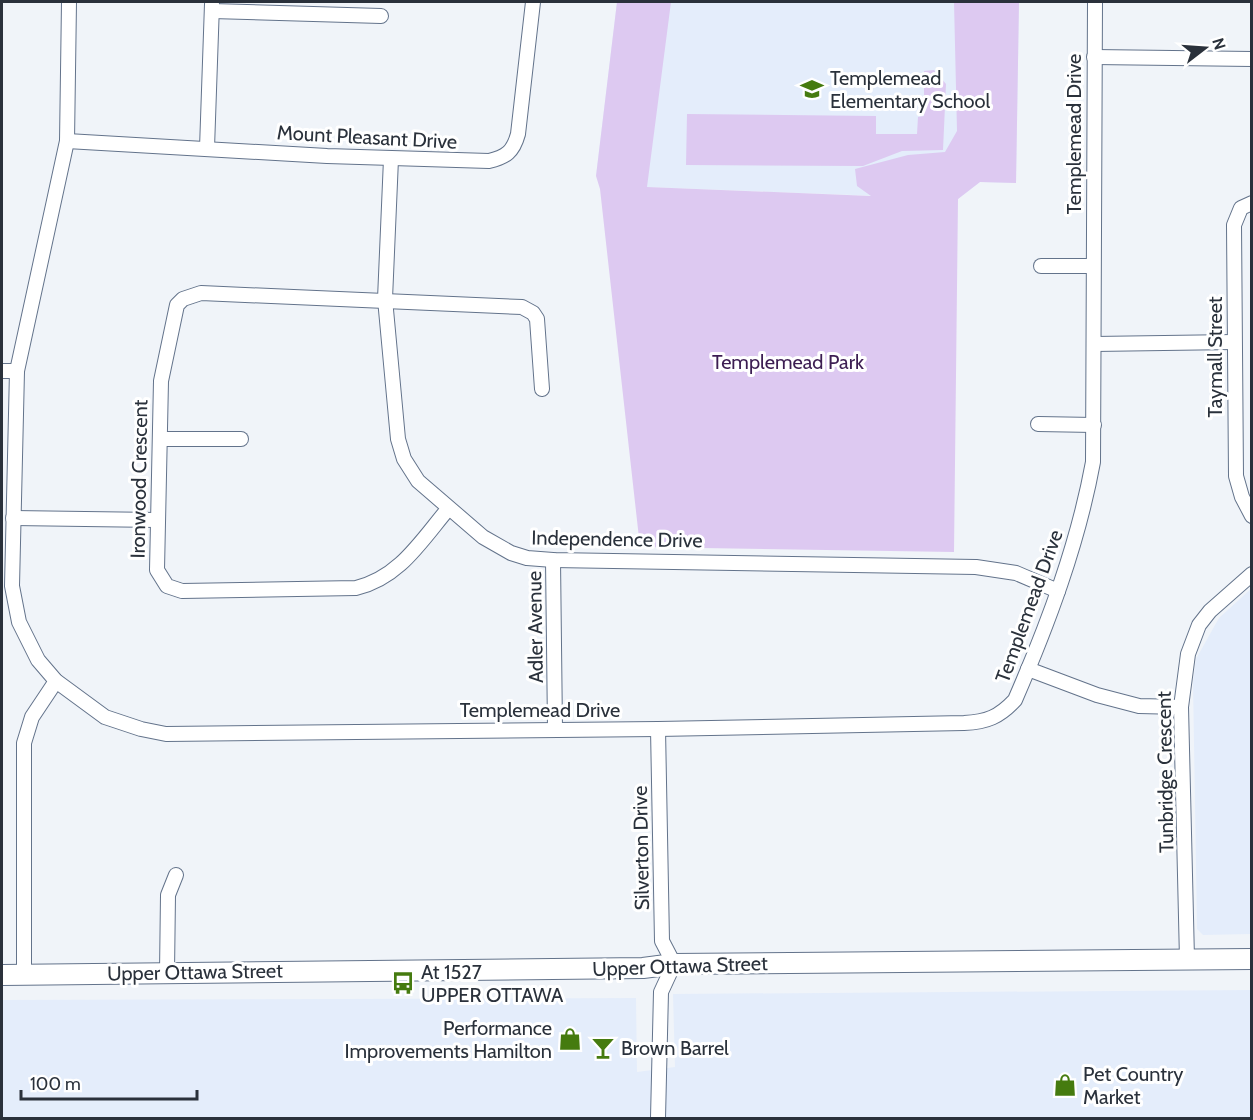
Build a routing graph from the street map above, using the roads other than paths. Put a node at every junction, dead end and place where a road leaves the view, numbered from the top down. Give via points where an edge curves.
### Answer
1 (69, 2) edge
2 (533, 2) edge
3 (1095, 2) edge
4 (212, 6) edge
5 (381, 16) dead end
6 (1094, 57) junction
7 (1251, 58) edge
8 (67, 141) junction
9 (207, 148) junction
10 (391, 159) junction
11 (1251, 203) edge
12 (1041, 266) dead end
13 (1093, 266) junction
14 (385, 301) junction
15 (1234, 342) junction
16 (1094, 345) junction
17 (2, 370) edge
18 (16, 371) junction
19 (542, 389) dead end
20 (1038, 423) dead end
21 (1094, 425) junction
22 (160, 439) junction
23 (241, 439) dead end
24 (448, 509) junction
25 (1251, 516) edge
26 (13, 518) junction
27 (158, 520) junction
28 (554, 560) junction
29 (1251, 574) edge
30 (1058, 591) junction
31 (1028, 669) junction
32 (56, 681) junction
33 (1181, 707) junction
34 (555, 729) junction
35 (658, 729) junction
36 (176, 875) dead end
37 (1251, 958) edge
38 (1187, 959) junction
39 (674, 964) junction
40 (167, 972) junction
41 (2, 975) edge
42 (24, 975) junction
43 (658, 1119) edge

1 - 8 street, Templemead Drive
2 - 10 street, Mount Pleasant Drive via 514,148 503,158 489,161
3 - 6 street, Templemead Drive
4 - 5 street
4 - 9 street
6 - 7 street
6 - 13 street, Templemead Drive
8 - 9 street, Mount Pleasant Drive
8 - 18 street, Templemead Drive
9 - 10 street, Mount Pleasant Drive
10 - 14 street, Independence Drive
11 - 15 street, Taymall Street via 1241,208 1234,225
12 - 13 street
13 - 16 street, Templemead Drive
14 - 19 street via 514,305 528,309 537,319 540,331
14 - 22 street, Ironwood Crescent via 201,293 183,298 174,315 161,381
14 - 24 street, Independence Drive via 398,439 404,459 417,481
15 - 16 street
15 - 25 street, Taymall Street via 1236,476
16 - 21 street, Templemead Drive
17 - 18 street
18 - 26 street, Templemead Drive
20 - 21 street
21 - 30 street, Templemead Drive via 1093,462 1085,504
22 - 23 street
22 - 27 street, Ironwood Crescent
24 - 27 street, Ironwood Crescent via 398,569 379,581 356,588 173,589 161,581 157,570
24 - 28 street, Independence Drive via 496,547 527,558
26 - 27 street
26 - 32 street, Templemead Drive via 12,586 19,622 38,660
28 - 30 street, Independence Drive via 975,567 1016,573
28 - 34 street, Adler Avenue
29 - 33 street, Tunbridge Crescent via 1199,625 1188,654
30 - 31 street, Templemead Drive
31 - 33 street via 1129,703
31 - 35 street, Templemead Drive via 1015,700 1002,714 985,722
32 - 34 street, Templemead Drive via 105,717 166,734
32 - 42 street via 32,717 24,743
33 - 38 street, Tunbridge Crescent
34 - 35 street, Templemead Drive
35 - 39 street, Silverton Drive via 662,941
36 - 40 street via 168,896
37 - 38 main road, Upper Ottawa Street
38 - 39 main road, Upper Ottawa Street
39 - 40 main road, Upper Ottawa Street via 643,968
39 - 43 street via 661,992
40 - 42 main road, Upper Ottawa Street
41 - 42 main road, Upper Ottawa Street

